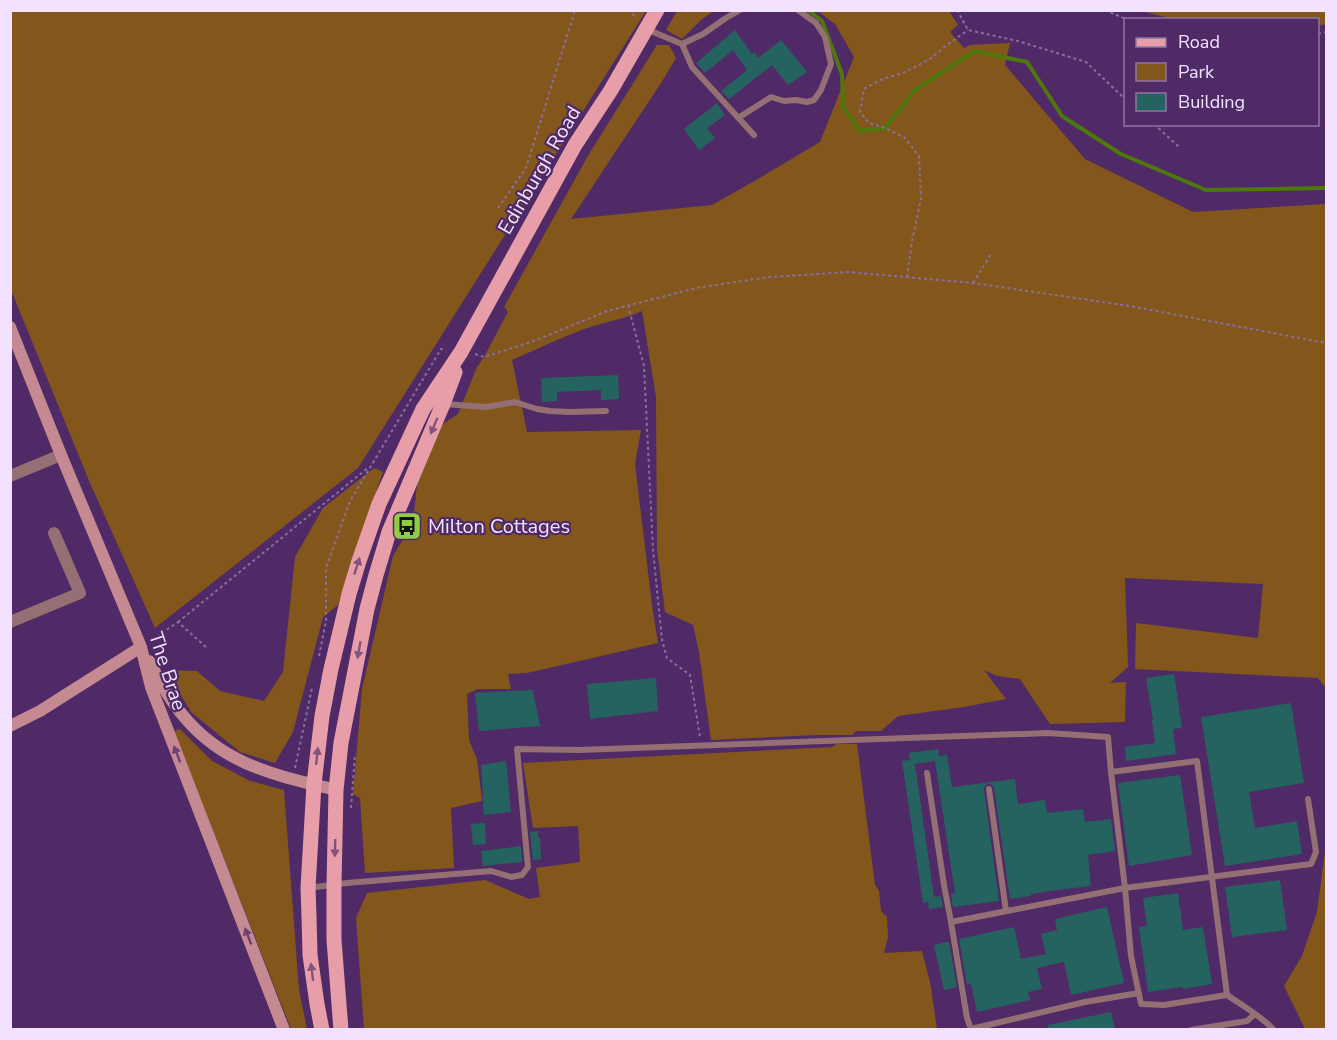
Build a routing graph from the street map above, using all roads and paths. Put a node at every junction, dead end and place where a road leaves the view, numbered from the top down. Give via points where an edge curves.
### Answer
1 (575, 10) edge
2 (657, 10) edge
3 (740, 10) edge
4 (798, 10) edge
5 (957, 10) edge
6 (1105, 10) edge
7 (1124, 18) edge
8 (646, 29) junction
9 (968, 30) junction
10 (682, 44) junction
11 (1124, 99) edge
12 (738, 118) junction
13 (1156, 126) edge
14 (754, 135) dead end
15 (1179, 147) dead end
16 (498, 208) dead end
17 (991, 254) dead end
18 (908, 278) junction
19 (973, 283) junction
20 (628, 306) junction
21 (10, 327) edge
22 (1326, 343) edge
23 (461, 352) junction
24 (443, 404) junction
25 (606, 411) dead end
26 (61, 454) junction
27 (371, 465) dead end
28 (10, 477) edge
29 (54, 533) dead end
30 (10, 622) edge
31 (178, 622) junction
32 (141, 647) junction
33 (206, 647) dead end
34 (10, 726) edge
35 (356, 745) dead end
36 (702, 745) junction
37 (1111, 772) junction
38 (927, 773) dead end
39 (314, 784) junction
40 (989, 789) dead end
41 (336, 790) junction
42 (1308, 799) dead end
43 (350, 811) dead end
44 (1211, 878) junction
45 (334, 885) junction
46 (308, 888) junction
47 (1125, 888) junction
48 (1006, 911) junction
49 (951, 922) junction
50 (1139, 993) junction
51 (1227, 995) junction
52 (1255, 1014) junction
53 (284, 1029) edge
54 (322, 1029) edge
55 (341, 1029) edge
56 (1191, 1029) edge
57 (1274, 1029) edge

1 - 16 path via 526,168
2 - 8 main road, Edinburgh Road
3 - 10 lane
4 - 12 lane via 816,23 825,37 831,64 821,90 814,100 807,102 771,97
5 - 9 path
6 - 7 path
8 - 10 lane
8 - 23 main road, Edinburgh Road via 575,145
9 - 11 path via 1086,62
9 - 18 path via 930,59 864,89 860,112 869,123 905,138 919,156 921,199
10 - 12 lane via 693,67
12 - 14 lane
13 - 15 path
17 - 19 path
18 - 19 path
18 - 20 path via 848,272 769,277 696,288
19 - 22 path via 1130,306
20 - 23 path via 484,357
20 - 36 path via 644,366 652,550 662,640 667,658 690,675
21 - 26 main road, The Brae
23 - 24 main road
39 -> 23 main road via 331,669 359,561 379,504 423,409
24 - 25 lane via 486,407 515,402 550,411
24 -> 41 main road via 389,532 376,575 341,743
26 - 28 street
26 - 32 main road, The Brae
27 - 31 path
29 - 30 street via 80,593
31 - 32 path
31 - 33 path
32 - 34 main road
32 - 39 main road via 179,712 204,738 237,760
53 -> 32 main road, The Brae via 151,687
35 - 43 path
36 - 37 lane via 1048,733 1108,737
36 - 45 lane via 517,749 528,867 522,875 511,877 491,871
37 - 44 lane via 1197,762
37 - 47 lane
38 - 49 lane
39 - 41 main road
39 - 46 main road
40 - 48 lane
41 -> 45 main road
42 - 44 lane via 1316,852 1311,864
44 - 47 lane
44 - 51 lane
45 - 46 lane
45 - 55 main road
54 -> 46 main road via 310,955
47 - 48 lane
47 - 50 lane via 1131,957
48 - 49 lane
49 - 50 lane via 971,1029
50 - 51 lane via 1141,1004 1164,1005
51 - 52 lane
52 - 56 lane via 1247,1021
52 - 57 lane

